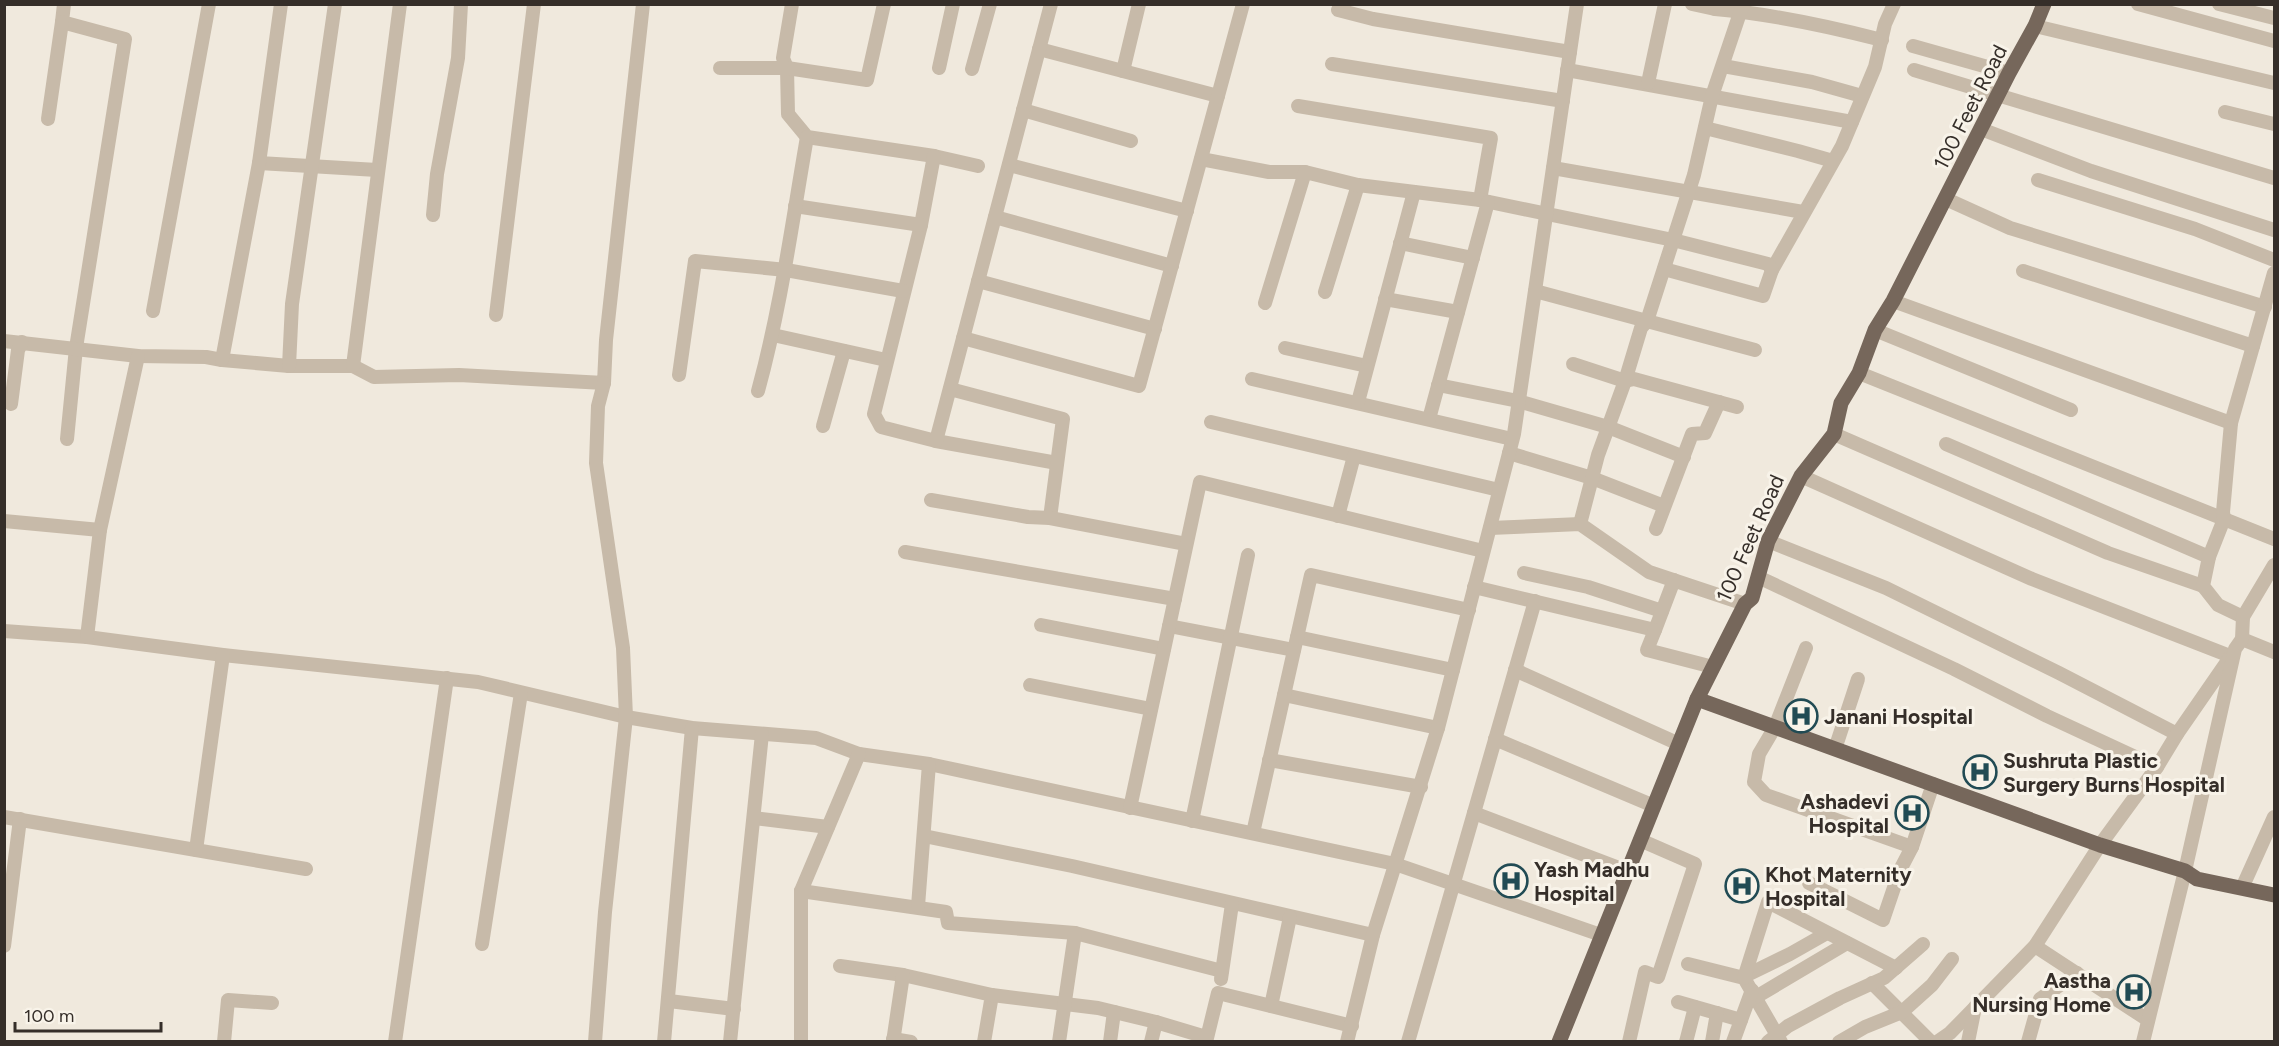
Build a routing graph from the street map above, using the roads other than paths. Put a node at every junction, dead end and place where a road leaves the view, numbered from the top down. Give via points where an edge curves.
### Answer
1 (64, 4) edge
2 (209, 4) edge
3 (281, 4) edge
4 (334, 4) edge
5 (400, 4) edge
6 (461, 4) edge
7 (534, 4) edge
8 (644, 4) edge
9 (792, 4) edge
10 (884, 4) edge
11 (953, 4) edge
12 (990, 4) edge
13 (1051, 4) edge
14 (1139, 4) edge
15 (1243, 4) edge
16 (1370, 4) edge
17 (1577, 4) edge
18 (1665, 4) edge
19 (1692, 4) edge
20 (1894, 4) edge
21 (2044, 4) edge
22 (2138, 4) edge
23 (2219, 4) edge
24 (1716, 7) edge
25 (1743, 8) edge
26 (1338, 10) dead end
27 (2274, 18) edge
28 (1372, 19) junction
29 (63, 22) junction
30 (2035, 26) junction
31 (1882, 40) junction
32 (2274, 41) edge
33 (1913, 46) dead end
34 (1039, 49) junction
35 (1570, 52) junction
36 (1332, 64) dead end
37 (1723, 66) junction
38 (720, 68) dead end
39 (787, 68) junction
40 (939, 68) dead end
41 (972, 69) dead end
42 (1567, 70) junction
43 (1914, 70) dead end
44 (1123, 71) junction
45 (2009, 73) junction
46 (1648, 83) junction
47 (2274, 83) edge
48 (1998, 94) junction
49 (1218, 96) junction
50 (1712, 96) junction
51 (1862, 96) junction
52 (1563, 101) junction
53 (1298, 106) dead end
54 (1023, 110) junction
55 (2225, 112) dead end
56 (48, 118) dead end
57 (1852, 122) junction
58 (2274, 124) edge
59 (1705, 128) junction
60 (1981, 129) junction
61 (807, 138) junction
62 (1131, 141) dead end
63 (934, 156) junction
64 (1201, 159) junction
65 (1833, 161) junction
66 (259, 163) junction
67 (1009, 165) junction
68 (312, 166) junction
69 (978, 166) dead end
70 (1553, 168) junction
71 (377, 170) junction
72 (1305, 172) junction
73 (2274, 178) edge
74 (2038, 180) dead end
75 (1358, 185) junction
76 (1689, 191) junction
77 (1414, 192) junction
78 (1946, 199) junction
79 (1484, 201) junction
80 (795, 206) junction
81 (1187, 211) junction
82 (1803, 212) junction
83 (1546, 214) junction
84 (433, 215) dead end
85 (995, 217) junction
86 (921, 225) junction
87 (2274, 230) edge
88 (1673, 240) junction
89 (1400, 243) junction
90 (1473, 258) junction
91 (2274, 260) edge
92 (1172, 266) junction
93 (1664, 269) junction
94 (786, 270) junction
95 (1772, 270) junction
96 (2023, 271) dead end
97 (2274, 273) edge
98 (978, 281) junction
99 (903, 291) junction
100 (1535, 291) junction
101 (1324, 292) dead end
102 (1385, 299) junction
103 (1893, 301) junction
104 (2269, 302) edge
105 (1265, 303) dead end
106 (153, 311) dead end
107 (1458, 312) junction
108 (496, 315) dead end
109 (1647, 321) junction
110 (1155, 329) junction
111 (1875, 330) junction
112 (773, 335) junction
113 (963, 338) junction
114 (4, 341) edge
115 (22, 342) junction
116 (2253, 345) junction
117 (76, 348) junction
118 (1285, 348) dead end
119 (1755, 350) dead end
120 (844, 351) junction
121 (138, 356) junction
122 (222, 360) junction
123 (886, 360) junction
124 (1573, 364) dead end
125 (289, 366) junction
126 (353, 366) junction
127 (1367, 366) junction
128 (1859, 373) junction
129 (679, 375) dead end
130 (1252, 379) dead end
131 (1625, 381) junction
132 (604, 382) junction
133 (1438, 385) junction
134 (950, 389) junction
135 (758, 391) dead end
136 (1518, 401) junction
137 (1358, 402) junction
138 (1719, 402) junction
139 (11, 404) dead end
140 (1737, 407) dead end
141 (2071, 410) dead end
142 (1429, 419) junction
143 (1211, 422) dead end
144 (2230, 423) junction
145 (823, 426) dead end
146 (1608, 427) junction
147 (1834, 434) junction
148 (66, 440) dead end
149 (936, 441) junction
150 (1946, 444) dead end
151 (1511, 446) junction
152 (1354, 456) junction
153 (1684, 457) junction
154 (1057, 463) junction
155 (1801, 476) junction
156 (1592, 478) junction
157 (1499, 490) junction
158 (931, 500) dead end
159 (1665, 506) junction
160 (1338, 516) junction
161 (1050, 518) junction
162 (2224, 519) junction
163 (4, 521) edge
164 (1580, 524) junction
165 (1490, 528) junction
166 (1656, 529) dead end
167 (100, 530) junction
168 (2274, 539) edge
169 (1768, 541) junction
170 (1186, 544) junction
171 (1484, 551) junction
172 (905, 552) dead end
173 (1248, 555) dead end
174 (2210, 557) junction
175 (2274, 565) edge
176 (1524, 573) dead end
177 (1758, 577) junction
178 (1674, 580) junction
179 (2203, 585) junction
180 (1474, 587) junction
181 (1175, 599) junction
182 (1535, 601) junction
183 (1745, 604) junction
184 (1468, 610) junction
185 (1662, 610) junction
186 (2243, 617) junction
187 (1041, 625) dead end
188 (1169, 626) junction
189 (1655, 630) junction
190 (4, 631) edge
191 (87, 637) junction
192 (1230, 638) junction
193 (1295, 644) junction
194 (1806, 648) dead end
195 (2236, 648) junction
196 (1164, 649) junction
197 (2274, 652) edge
198 (223, 655) junction
199 (1713, 667) junction
200 (1453, 670) junction
201 (1515, 670) junction
202 (447, 678) junction
203 (1858, 679) dead end
204 (1030, 685) dead end
205 (521, 693) junction
206 (1284, 695) junction
207 (1697, 699) junction
208 (1151, 709) junction
209 (626, 717) junction
210 (1775, 727) junction
211 (692, 728) junction
212 (1438, 728) junction
213 (762, 734) junction
214 (2177, 734) junction
215 (1495, 739) junction
216 (1679, 744) junction
217 (1835, 749) junction
218 (859, 754) junction
219 (1269, 760) junction
220 (929, 764) junction
221 (2157, 767) junction
222 (1933, 784) junction
223 (1421, 787) junction
224 (1654, 806) junction
225 (1130, 808) junction
226 (1474, 813) junction
227 (4, 817) edge
228 (2274, 817) edge
229 (754, 818) junction
230 (20, 819) junction
231 (1192, 821) junction
232 (828, 827) junction
233 (1253, 833) junction
234 (924, 836) junction
235 (1640, 840) junction
236 (2100, 845) junction
237 (1912, 847) junction
238 (196, 850) junction
239 (1395, 864) junction
240 (306, 869) dead end
241 (2185, 871) junction
242 (1627, 872) junction
243 (1809, 883) dead end
244 (1455, 884) junction
245 (2242, 888) junction
246 (801, 891) junction
247 (2274, 895) edge
248 (1232, 904) junction
249 (918, 906) junction
250 (1290, 917) junction
251 (1075, 933) junction
252 (1827, 933) junction
253 (1373, 935) junction
254 (1601, 935) junction
255 (1846, 943) junction
256 (482, 944) dead end
257 (1923, 944) dead end
258 (4, 946) edge
259 (2035, 946) junction
260 (1952, 959) dead end
261 (1688, 964) dead end
262 (840, 966) dead end
263 (1896, 968) junction
264 (1222, 971) junction
265 (2077, 974) junction
266 (903, 975) junction
267 (1872, 984) junction
268 (1749, 985) junction
269 (1218, 993) junction
270 (992, 995) junction
271 (669, 1001) junction
272 (1678, 1002) dead end
273 (272, 1003) dead end
274 (1066, 1003) junction
275 (1271, 1006) junction
276 (1695, 1007) junction
277 (1976, 1007) junction
278 (734, 1009) junction
279 (1114, 1012) junction
280 (1902, 1012) junction
281 (1717, 1013) junction
282 (1741, 1020) junction
283 (2148, 1020) junction
284 (1156, 1022) junction
285 (1352, 1026) junction
286 (1206, 1039) edge
287 (1776, 1039) edge
288 (893, 1040) edge
289 (224, 1041) edge
290 (395, 1041) edge
291 (595, 1041) edge
292 (664, 1041) edge
293 (730, 1041) edge
294 (801, 1041) edge
295 (910, 1041) edge
296 (984, 1041) edge
297 (1059, 1041) edge
298 (1110, 1041) edge
299 (1151, 1041) edge
300 (1347, 1041) edge
301 (1408, 1041) edge
302 (1559, 1041) edge
303 (1629, 1041) edge
304 (1686, 1041) edge
305 (1712, 1041) edge
306 (1733, 1041) edge
307 (1839, 1041) edge
308 (1931, 1041) edge
309 (1937, 1041) edge
310 (1968, 1041) edge
311 (2028, 1041) edge
312 (2143, 1041) edge

1 - 29 street
2 - 106 street
3 - 66 street
4 - 68 street
5 - 71 street
6 - 84 street via 458,58
7 - 108 street
8 - 132 street
9 - 39 street via 783,58
10 - 39 street via 867,80
11 - 40 street
12 - 41 street
13 - 34 street
14 - 44 street
15 - 49 street
16 - 28 street
17 - 35 street
18 - 46 street
19 - 24 street
20 - 31 street
21 - 30 main road, 100 Feet Road
22 - 32 street
23 - 27 street
24 - 25 street
25 - 31 street
25 - 37 street
26 - 28 street
28 - 35 street
29 - 56 street
29 - 117 street via 125,39
30 - 45 main road, 100 Feet Road
30 - 47 street
31 - 51 street
33 - 45 street
34 - 44 street
34 - 54 street
35 - 42 street
36 - 52 street
37 - 50 street
37 - 51 street via 1812,82
38 - 39 street
39 - 61 street via 788,114
42 - 46 street
42 - 52 street
43 - 48 street
44 - 49 street
45 - 48 main road, 100 Feet Road
46 - 50 street
48 - 60 main road, 100 Feet Road
48 - 73 street
49 - 64 street
50 - 57 street
50 - 59 street
51 - 57 street
52 - 70 street
53 - 79 street via 1491,138
54 - 62 street
54 - 67 street
55 - 58 street
57 - 65 street
59 - 65 street
59 - 76 street
60 - 78 main road, 100 Feet Road
60 - 87 street via 2091,171
61 - 63 street
61 - 80 street
63 - 69 street
63 - 86 street
64 - 72 street via 1269,172
64 - 81 street
65 - 82 street
66 - 68 street
66 - 122 street
67 - 81 street
67 - 85 street
68 - 71 street
68 - 125 street via 292,303
70 - 76 street
70 - 83 street
71 - 126 street
72 - 75 street
72 - 105 street
74 - 91 street via 2195,229
75 - 77 street
75 - 101 street
76 - 82 street
76 - 88 street
77 - 79 street
77 - 89 street
78 - 103 main road, 100 Feet Road
78 - 104 street via 2010,228
79 - 83 street
79 - 90 street
80 - 86 street
80 - 94 street
81 - 92 street
82 - 95 street
83 - 88 street
83 - 100 street
85 - 92 street
85 - 98 street
86 - 99 street
88 - 93 street
88 - 95 street via 1768,264
89 - 90 street
89 - 102 street
90 - 107 street
92 - 110 street
93 - 95 street via 1764,296
93 - 109 street
94 - 99 street
94 - 112 street
94 - 129 street via 695,261
96 - 116 street
97 - 104 street
98 - 110 street
98 - 113 street
99 - 123 street
100 - 109 street
100 - 136 street
102 - 107 street
102 - 127 street
103 - 111 main road, 100 Feet Road
103 - 144 street
104 - 116 street
107 - 133 street
109 - 119 street
109 - 131 street via 1641,328
110 - 113 street via 1139,386
111 - 128 main road, 100 Feet Road
111 - 141 street
112 - 120 street
112 - 135 street
113 - 134 street
114 - 115 street
115 - 117 street
115 - 139 street
116 - 144 street
117 - 121 street
117 - 148 street
118 - 127 street
120 - 123 street
120 - 145 street
121 - 122 street
121 - 167 street
122 - 125 street
123 - 149 street via 874,414 881,427
124 - 131 street
125 - 126 street
126 - 132 street via 374,377 459,375
127 - 137 street
128 - 147 main road, 100 Feet Road via 1841,403
128 - 162 street
130 - 137 street
131 - 138 street via 1634,379
131 - 146 street
132 - 209 street via 598,406 596,463 623,648
133 - 136 street
133 - 142 street
134 - 149 street
134 - 154 street via 1063,418
136 - 146 street
136 - 151 street
137 - 142 street
138 - 140 street
138 - 153 street via 1705,433 1692,434
142 - 151 street
143 - 152 street
144 - 162 street
146 - 153 street
146 - 156 street
147 - 155 main road, 100 Feet Road
147 - 179 street via 2108,553
149 - 154 street
150 - 174 street
151 - 156 street
151 - 157 street
152 - 157 street
152 - 160 street
153 - 159 street
154 - 161 street
155 - 169 main road, 100 Feet Road
155 - 195 street via 2032,579
156 - 159 street
156 - 164 street
157 - 165 street
158 - 161 street
159 - 166 street
160 - 170 street via 1200,482
160 - 171 street
161 - 170 street
162 - 168 street
162 - 174 street
163 - 167 street
164 - 165 street
164 - 178 street via 1649,572
165 - 171 street
167 - 191 street
169 - 177 main road, 100 Feet Road
169 - 214 street via 1886,588
170 - 181 street
171 - 180 street
172 - 181 street
173 - 192 street
174 - 179 street
175 - 186 street
176 - 185 street via 1588,587
177 - 183 main road, 100 Feet Road via 1752,598
177 - 221 street
178 - 183 street
178 - 185 street
179 - 186 street via 2218,605
180 - 182 street
180 - 184 street
181 - 188 street
182 - 189 street
182 - 201 street
183 - 199 main road, 100 Feet Road
184 - 193 street via 1311,575
184 - 200 street
185 - 189 street
186 - 195 street
187 - 196 street
188 - 192 street
188 - 196 street
189 - 199 street via 1647,650
190 - 191 street
191 - 198 street
192 - 193 street
192 - 231 street
193 - 200 street
193 - 206 street
194 - 210 street
195 - 197 street
195 - 214 street
195 - 241 street
196 - 208 street
198 - 202 street
198 - 238 street
199 - 207 main road, 100 Feet Road
200 - 212 street
201 - 215 street
201 - 216 street
202 - 205 street
202 - 290 street
203 - 217 street
204 - 208 street
205 - 209 street
205 - 256 street
206 - 212 street
206 - 219 street
207 - 210 main road
207 - 216 main road, 100 Feet Road
208 - 225 street
209 - 211 street
209 - 291 street
210 - 217 main road
210 - 237 street via 1759,754 1754,782 1766,795
211 - 213 street
211 - 271 street
212 - 223 street
213 - 218 street via 816,738
213 - 229 street
214 - 221 street
215 - 224 street
215 - 226 street
216 - 224 main road, 100 Feet Road
217 - 222 main road
218 - 220 street
218 - 232 street
219 - 223 street
219 - 233 street
220 - 225 street
220 - 234 street
221 - 236 street
222 - 236 main road
222 - 237 street
223 - 239 street
224 - 235 main road, 100 Feet Road
225 - 231 street
226 - 242 street
226 - 244 street
227 - 230 street
228 - 245 street
229 - 232 street
229 - 278 street
230 - 238 street
230 - 258 street
231 - 233 street
232 - 246 street
233 - 239 street
234 - 248 street
234 - 249 street
235 - 242 main road, 100 Feet Road
235 - 303 street via 1695,864 1658,977 1645,972
236 - 241 main road
236 - 259 street
237 - 243 street via 1883,920
238 - 240 street
239 - 244 street
239 - 253 street
241 - 245 main road via 2197,879
241 - 283 street
242 - 254 main road, 100 Feet Road
244 - 254 street
244 - 301 street
245 - 247 main road
246 - 249 street
246 - 294 street
248 - 250 street
248 - 264 street
249 - 251 street via 946,912 948,923
250 - 253 street
250 - 275 street
251 - 264 street
251 - 274 street
252 - 255 street
252 - 268 street via 1790,954
252 - 268 street via 1768,902
253 - 285 street
254 - 302 main road, 100 Feet Road
255 - 263 street
255 - 268 street
257 - 263 street
259 - 265 street
259 - 277 street
260 - 280 street via 1932,985
261 - 268 street
262 - 266 street
263 - 267 street
264 - 269 street
265 - 283 street
265 - 311 street via 2040,999
266 - 270 street
266 - 288 street
267 - 280 street
267 - 287 street via 1788,1026
268 - 282 street
268 - 287 street
269 - 275 street
269 - 286 street
270 - 274 street
270 - 296 street
271 - 278 street
271 - 292 street
272 - 276 street
273 - 289 street via 228,1000
274 - 279 street
274 - 297 street
275 - 285 street
276 - 281 street
276 - 304 street
277 - 309 street
277 - 310 street
278 - 293 street
279 - 284 street
279 - 298 street
280 - 307 street
280 - 308 street
281 - 282 street
281 - 305 street
282 - 306 street
283 - 312 street
284 - 286 street
284 - 299 street
285 - 300 street
288 - 295 street

